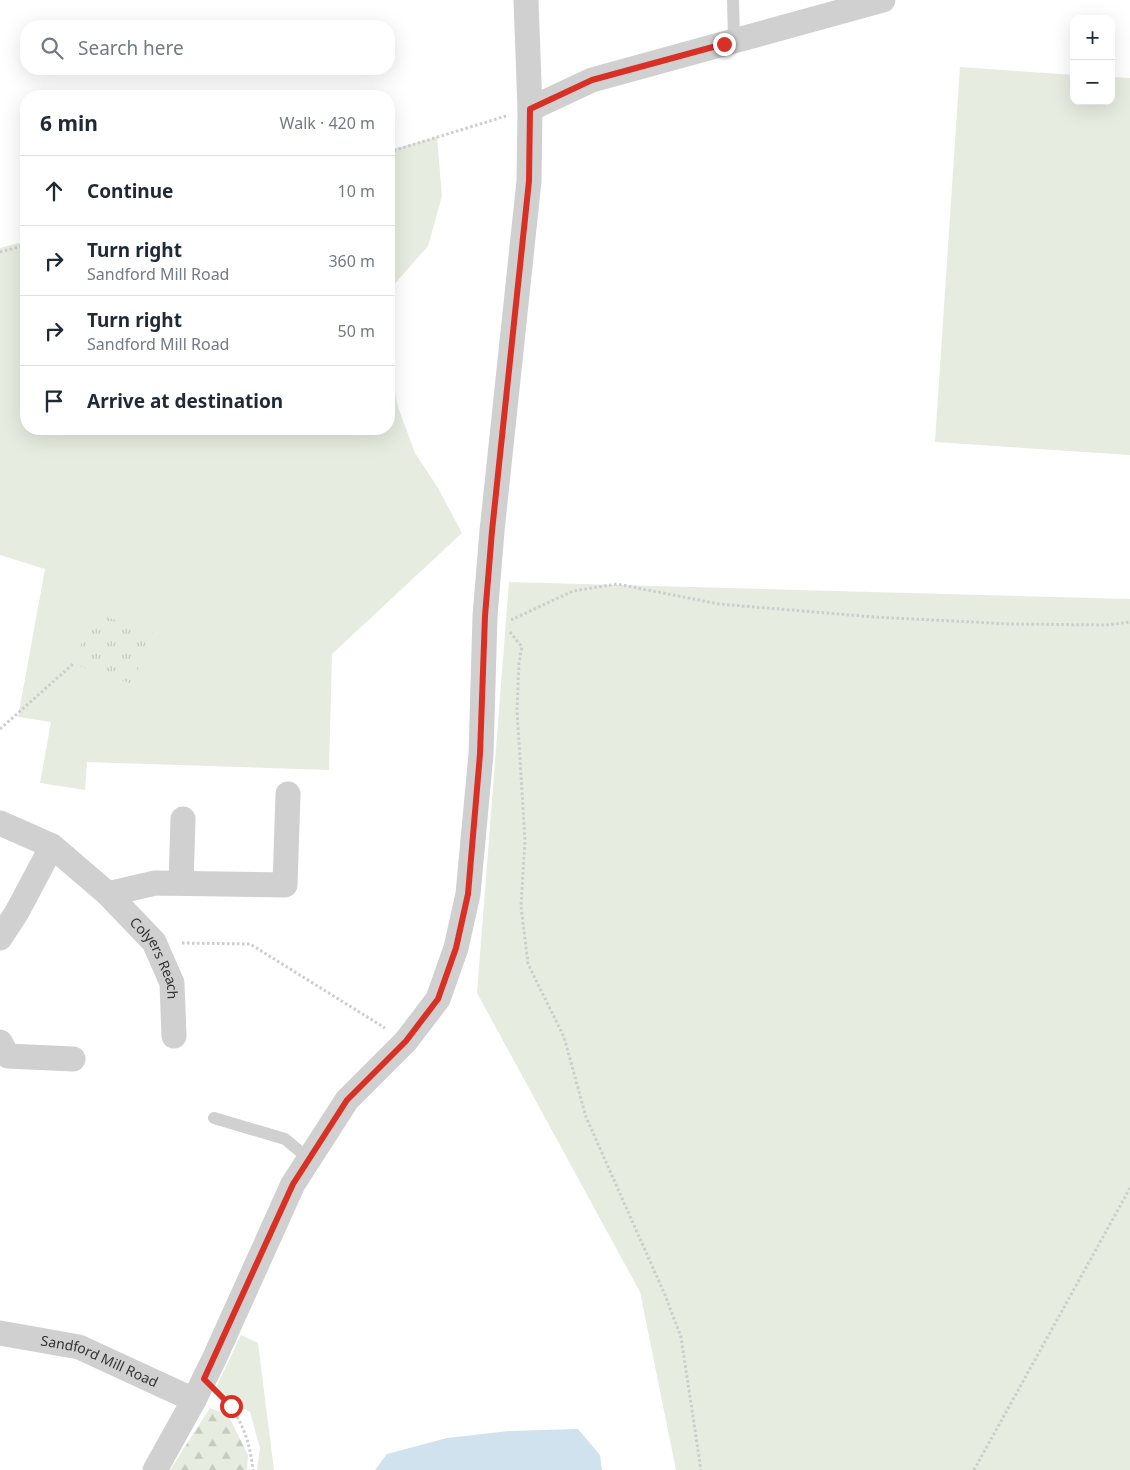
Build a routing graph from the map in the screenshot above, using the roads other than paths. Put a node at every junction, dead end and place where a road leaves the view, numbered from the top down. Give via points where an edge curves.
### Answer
1 (526, 0) edge
2 (733, 0) edge
3 (883, 0) edge
4 (734, 41) junction
5 (530, 109) junction
6 (288, 794) dead end
7 (183, 820) dead end
8 (0, 823) edge
9 (52, 846) junction
10 (181, 884) junction
11 (108, 894) junction
12 (0, 938) edge
13 (174, 1036) dead end
14 (0, 1042) edge
15 (73, 1059) dead end
16 (214, 1118) dead end
17 (309, 1158) junction
18 (0, 1333) edge
19 (199, 1390) junction
20 (155, 1470) edge

1 - 5 street
2 - 4 lane
3 - 4 street
4 - 5 street via 592,80
5 - 17 street via 529,181 485,616 480,754 468,894 456,948 438,999 406,1041 347,1100
6 - 10 street via 285,885
7 - 10 street
8 - 9 street, Colyers Reach
9 - 11 street, Colyers Reach
9 - 12 street
10 - 11 street via 155,883
11 - 13 street, Colyers Reach via 154,942 172,983
14 - 15 street via 8,1056
16 - 17 lane via 285,1139
17 - 19 street via 293,1184
18 - 19 street, Sandford Mill Road via 79,1347
19 - 20 street

